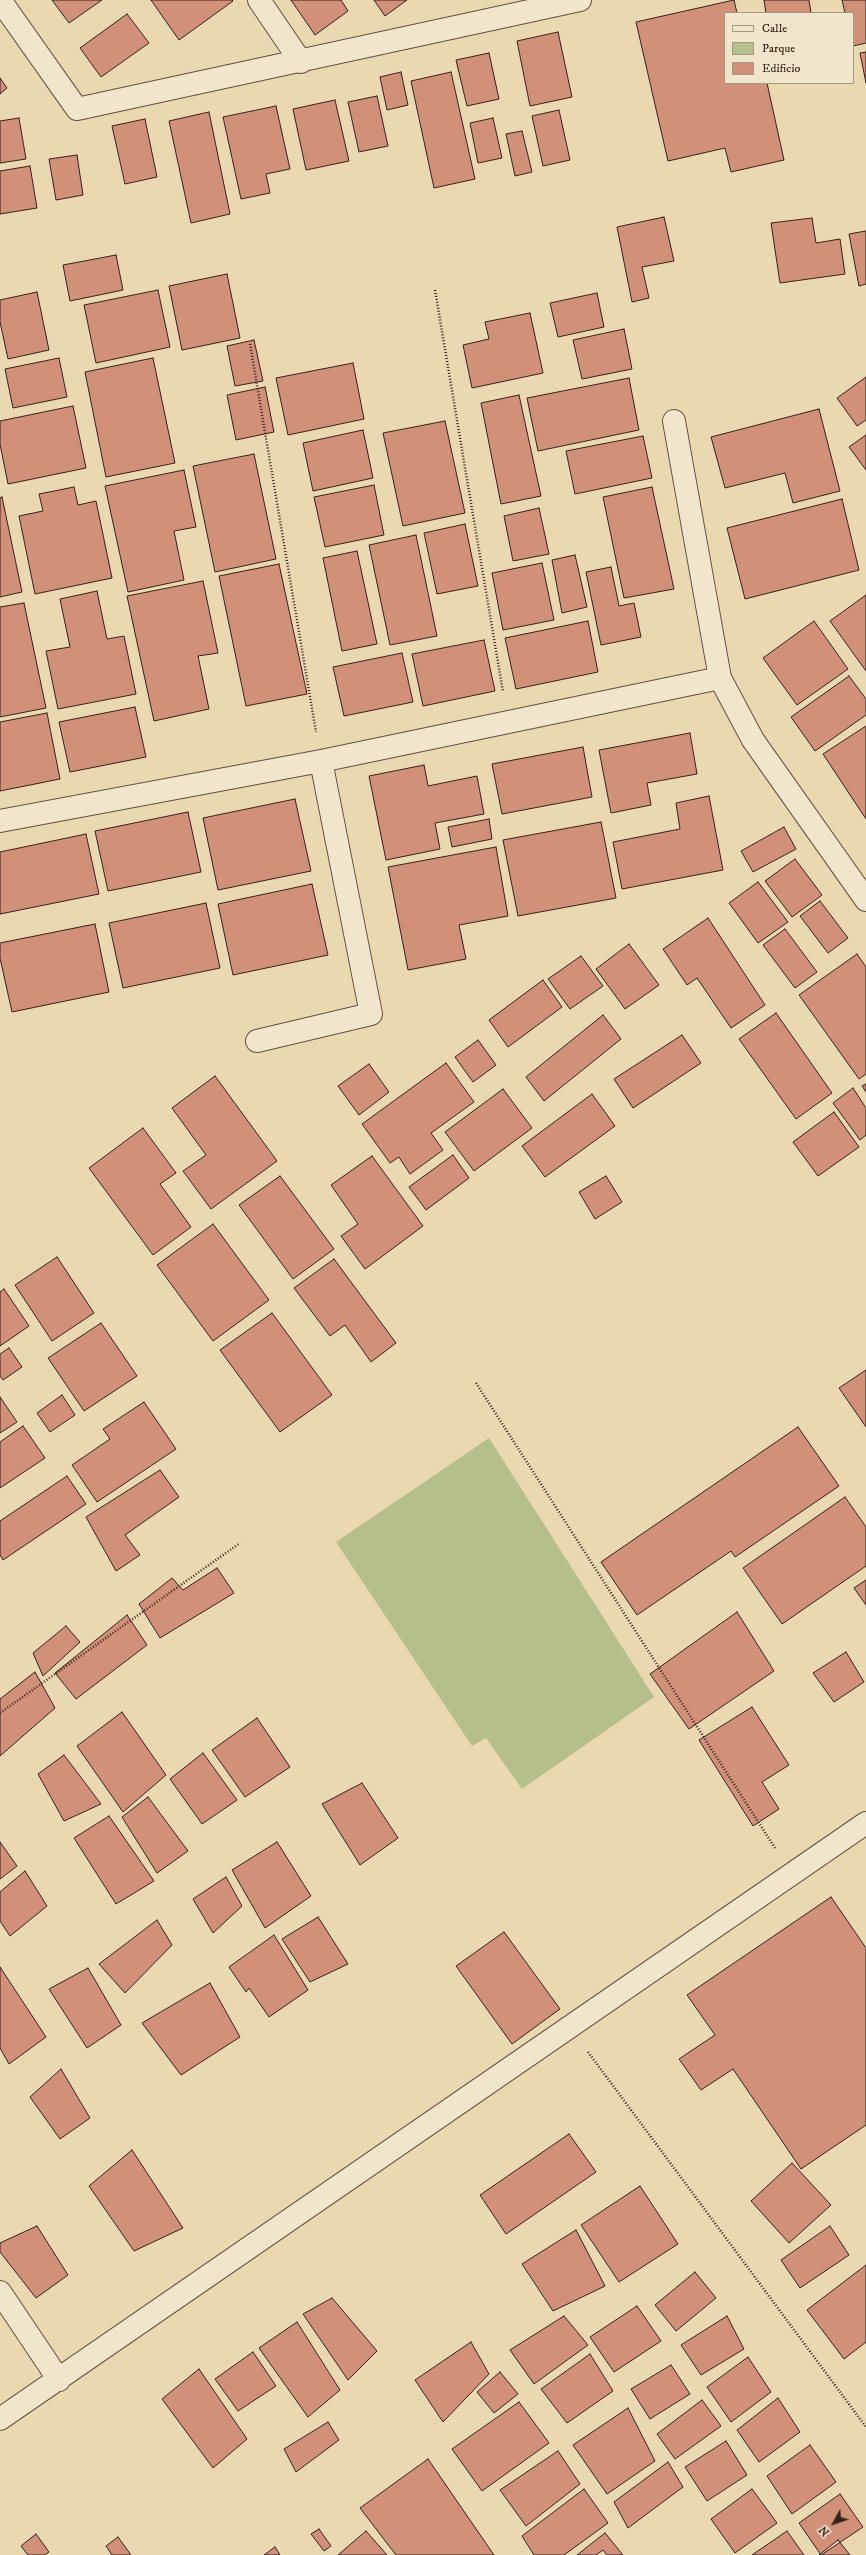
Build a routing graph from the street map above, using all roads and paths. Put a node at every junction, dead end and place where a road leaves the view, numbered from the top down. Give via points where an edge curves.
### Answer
1 (0, 0) edge
2 (259, 0) edge
3 (580, 0) edge
4 (503, 8) edge
5 (301, 62) junction
6 (435, 290) dead end
7 (250, 344) dead end
8 (674, 421) dead end
9 (720, 678) junction
10 (508, 722) junction
11 (321, 761) junction
12 (0, 821) edge
13 (866, 900) edge
14 (257, 1040) dead end
15 (476, 1383) dead end
16 (240, 1543) dead end
17 (0, 1713) edge
18 (866, 1823) edge
19 (792, 1874) junction
20 (570, 2027) junction
21 (0, 2292) edge
22 (59, 2380) junction
23 (0, 2419) edge
24 (866, 2427) edge

1 - 5 street via 77,109
2 - 5 street
3 - 4 street
4 - 5 street
6 - 10 path
7 - 11 path
8 - 9 street
9 - 10 street
9 - 13 street via 753,740
10 - 11 street
11 - 12 street
11 - 14 street via 371,1014
15 - 19 path
16 - 17 path
18 - 19 street
19 - 20 street
20 - 22 street
20 - 24 path
21 - 22 street
22 - 23 street

